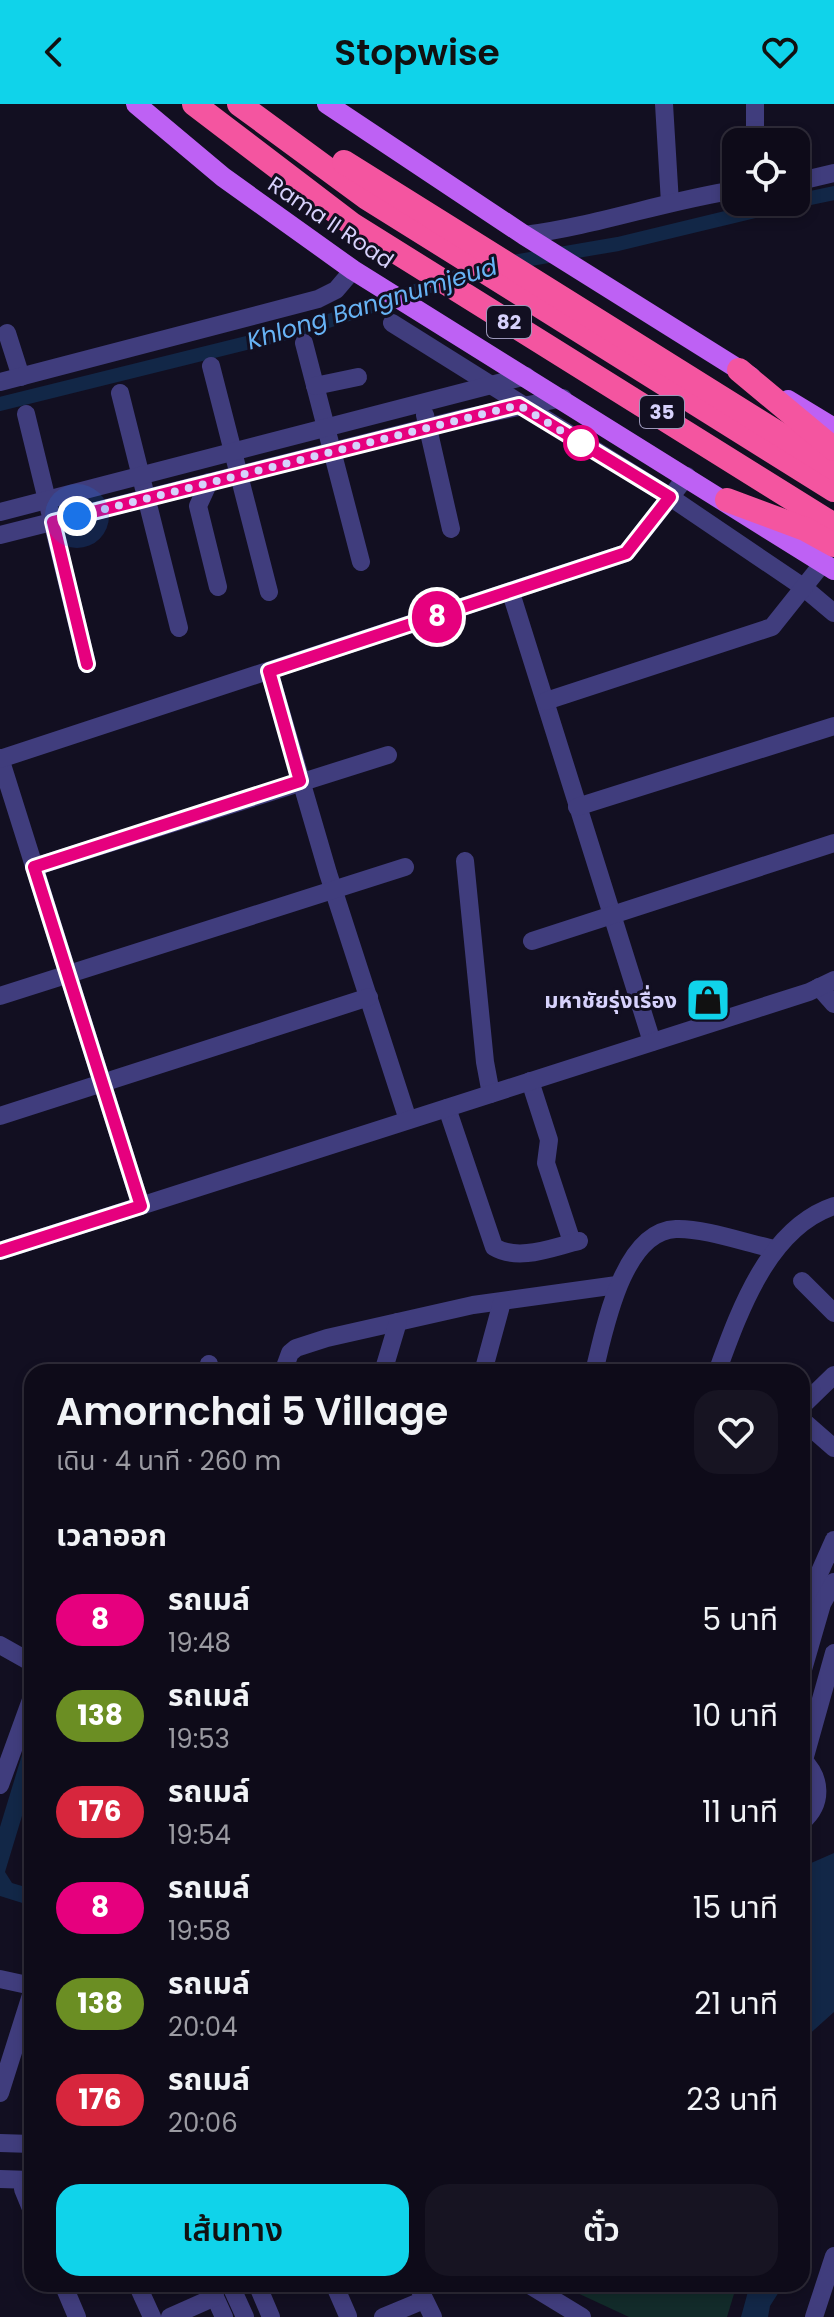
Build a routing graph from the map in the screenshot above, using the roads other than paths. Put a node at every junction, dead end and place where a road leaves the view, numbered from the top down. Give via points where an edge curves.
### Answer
1 (136, 104) edge
2 (155, 104) edge
3 (196, 104) edge
4 (239, 104) edge
5 (260, 104) edge
6 (325, 104) edge
7 (664, 104) edge
8 (755, 104) edge
9 (755, 128) edge
10 (834, 173) edge
11 (810, 179) edge
12 (722, 193) edge
13 (670, 203) junction
14 (269, 212) junction
15 (530, 238) junction
16 (353, 270) junction
17 (392, 323) dead end
18 (7, 333) dead end
19 (304, 343) dead end
20 (211, 366) dead end
21 (739, 370) junction
22 (526, 376) junction
23 (21, 377) junction
24 (358, 377) dead end
25 (0, 382) edge
26 (488, 385) junction
27 (315, 386) junction
28 (457, 392) junction
29 (120, 393) dead end
30 (563, 398) junction
31 (421, 401) junction
32 (519, 405) junction
33 (26, 414) dead end
34 (464, 418) junction
35 (327, 426) junction
36 (429, 427) junction
37 (834, 428) edge
38 (834, 449) edge
39 (233, 451) junction
40 (334, 451) junction
41 (834, 468) edge
42 (142, 475) junction
43 (240, 475) junction
44 (687, 476) junction
45 (209, 482) junction
46 (834, 490) edge
47 (670, 497) junction
48 (148, 498) junction
49 (47, 500) junction
50 (727, 500) joint
51 (0, 512) edge
52 (834, 519) edge
53 (53, 522) junction
54 (834, 525) edge
55 (451, 529) dead end
56 (0, 535) edge
57 (830, 560) edge
58 (361, 562) dead end
59 (218, 587) dead end
60 (803, 587) junction
61 (269, 592) dead end
62 (511, 593) junction
63 (834, 613) edge
64 (179, 628) dead end
65 (87, 664) dead end
66 (269, 671) junction
67 (546, 701) junction
68 (834, 726) edge
69 (388, 755) dead end
70 (0, 759) edge
71 (300, 781) junction
72 (577, 807) junction
73 (834, 843) edge
74 (465, 861) dead end
75 (34, 867) junction
76 (405, 867) dead end
77 (335, 891) junction
78 (611, 916) junction
79 (532, 941) dead end
80 (67, 976) junction
81 (826, 984) edge
82 (0, 996) edge
83 (369, 997) junction
84 (834, 1004) edge
85 (652, 1042) junction
86 (530, 1081) junction
87 (100, 1082) junction
88 (491, 1094) junction
89 (447, 1108) junction
90 (0, 1116) edge
91 (408, 1120) junction
92 (141, 1206) junction
93 (834, 1206) edge
94 (774, 1249) junction
95 (0, 1251) edge
96 (802, 1281) dead end
97 (617, 1285) junction
98 (502, 1302) junction
99 (834, 1313) edge
100 (398, 1322) junction
101 (286, 1364) edge
102 (385, 1364) edge
103 (485, 1364) edge
104 (596, 1364) edge
105 (720, 1364) edge
106 (834, 1375) edge
107 (810, 1398) edge
108 (810, 1427) edge
109 (834, 1448) edge
110 (834, 1540) edge
111 (810, 1582) edge
112 (834, 1582) edge
113 (0, 1645) edge
114 (810, 1645) edge
115 (834, 1653) edge
116 (24, 1658) edge
117 (24, 1719) edge
118 (810, 1736) edge
119 (810, 1772) edge
120 (0, 1785) edge
121 (815, 1807) junction
122 (834, 1812) edge
123 (810, 1813) edge
124 (0, 1979) edge
125 (24, 1986) edge
126 (24, 2015) edge
127 (0, 2093) edge
128 (0, 2143) edge
129 (24, 2144) edge
130 (0, 2179) edge
131 (24, 2184) edge
132 (834, 2256) edge
133 (66, 2292) edge
134 (141, 2292) edge
135 (210, 2292) edge
136 (212, 2292) edge
137 (234, 2292) edge
138 (260, 2292) edge
139 (338, 2292) edge
140 (420, 2292) edge
141 (541, 2292) edge
142 (77, 2317) edge
143 (152, 2317) edge
144 (170, 2317) edge
145 (224, 2317) edge
146 (245, 2317) edge
147 (271, 2317) edge
148 (352, 2317) edge
149 (383, 2317) edge
150 (433, 2317) edge
151 (582, 2317) edge
152 (814, 2317) edge

1 - 14 main road, Rama II Road / 35
2 - 14 main road
3 - 52 highway, Rama II Road / 35 via 338,210
3 - 54 highway, 82 via 353,225
4 - 46 highway, 82 via 390,213
5 - 41 highway, 35
6 - 15 main road
7 - 13 street
8 - 9 street
10 - 11 street
12 - 13 street
13 - 15 street
14 - 16 main road, Rama II Road / 35
15 - 21 main road
16 - 22 main road, Rama II Road / 35
16 - 23 street via 336,290 318,299
17 - 26 street
18 - 23 street
19 - 27 street
20 - 39 street
21 - 37 main road
21 - 38 highway
22 - 26 street
22 - 30 main road, Rama II Road / 35
23 - 25 street
24 - 27 street
26 - 28 street
26 - 32 street
27 - 35 street
28 - 31 street
28 - 34 street
29 - 42 street
30 - 32 street
30 - 44 main road, Rama II Road / 35
31 - 35 street
31 - 36 street
32 - 34 street
32 - 47 street
33 - 49 street
34 - 36 street
35 - 39 street
35 - 40 street
36 - 40 street
36 - 55 street
39 - 42 street
39 - 43 street
40 - 43 street
40 - 58 street
42 - 48 street
42 - 49 street
43 - 45 street
43 - 61 street
44 - 47 street
44 - 50 main road, Rama II Road / 35
45 - 48 street
45 - 59 street via 198,506
47 - 60 street
47 - 62 street via 626,553
48 - 53 street
48 - 64 street
49 - 51 street
49 - 53 street
50 - 57 highway via 805,529
53 - 56 street
53 - 65 street
57 - 60 street
60 - 63 street
60 - 67 street via 772,627
62 - 66 street
62 - 67 street
66 - 70 street
66 - 71 street
67 - 72 street
68 - 72 street
69 - 71 street
70 - 75 street
71 - 75 street
71 - 77 street
72 - 78 street
73 - 78 street
74 - 88 street
75 - 80 street
76 - 77 street
77 - 80 street
77 - 83 street
78 - 79 street
78 - 85 street
80 - 82 street
80 - 87 street
81 - 84 street
81 - 85 street
83 - 87 street
83 - 91 street
85 - 86 street
86 - 88 street
86 - 89 street via 549,1140 546,1163 575,1242 531,1252 508,1253 494,1247
87 - 90 street
87 - 92 street
88 - 89 street
89 - 91 street
91 - 92 street
92 - 95 street
93 - 94 street via 807,1220
94 - 97 street via 666,1231 635,1258
94 - 105 street
96 - 99 street
97 - 98 street
97 - 104 street
98 - 100 street
98 - 103 street
100 - 101 street via 296,1348
100 - 102 street
106 - 107 street
108 - 109 street
110 - 111 street
112 - 114 street
113 - 116 street
115 - 118 street
117 - 120 street
119 - 121 street via 817,1783
121 - 122 street
121 - 123 street
124 - 125 street
126 - 127 street
128 - 129 street
130 - 131 street
132 - 152 street
133 - 142 street
134 - 143 street
135 - 144 street
136 - 145 street
137 - 146 street
138 - 147 street
139 - 148 street
140 - 149 street
140 - 150 street
141 - 151 street

